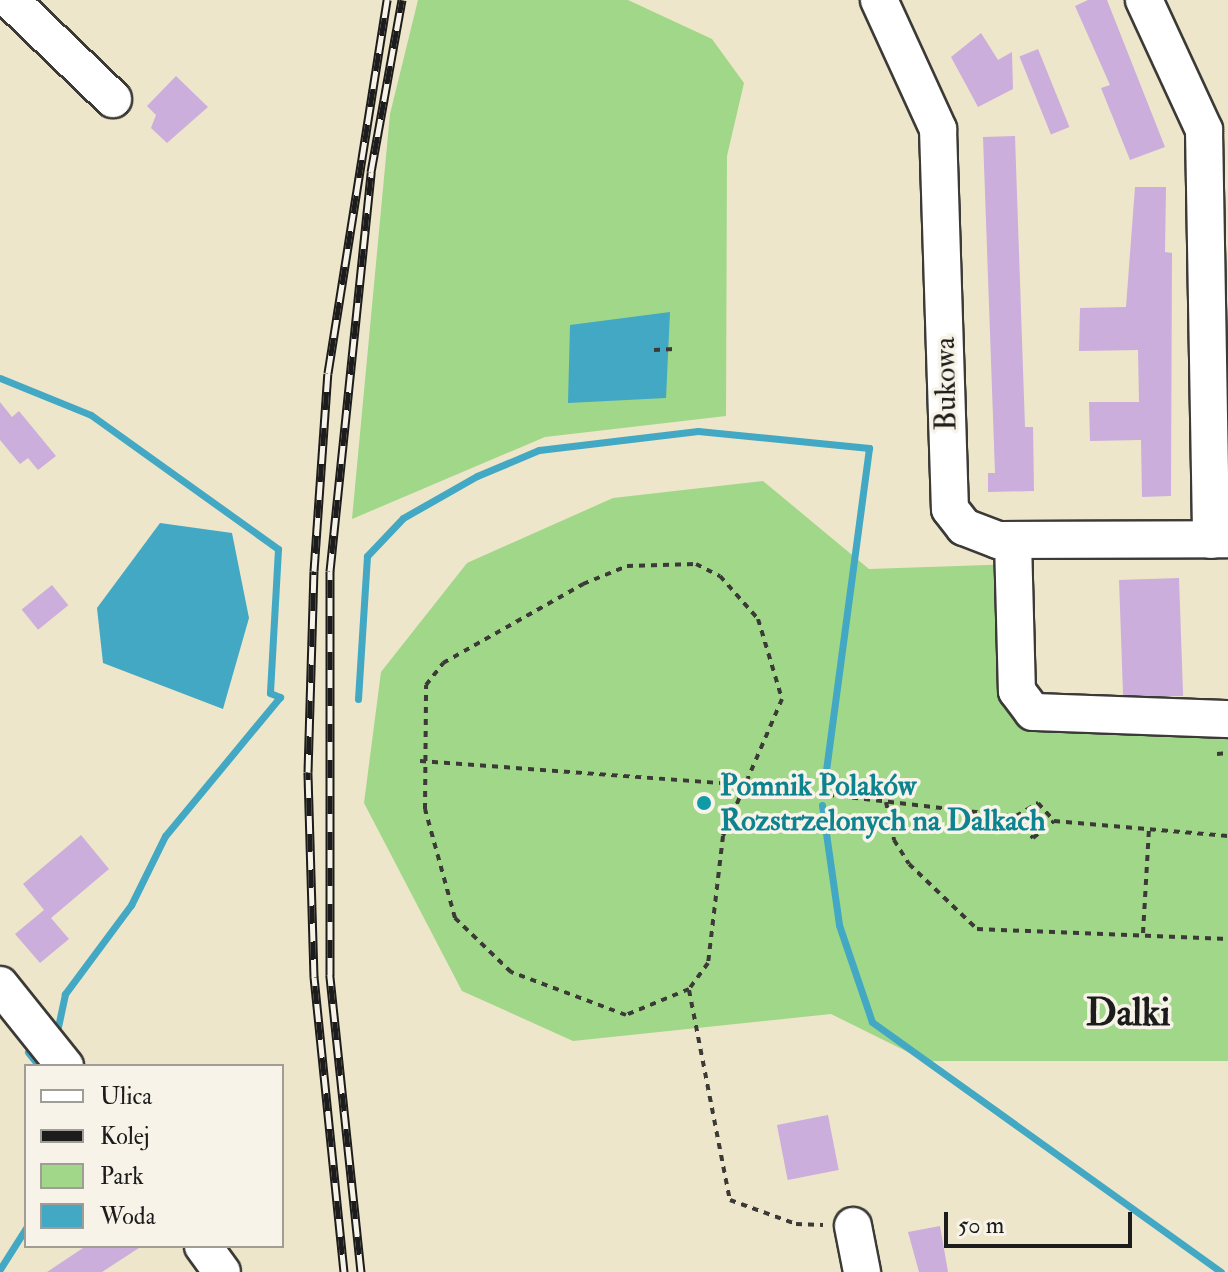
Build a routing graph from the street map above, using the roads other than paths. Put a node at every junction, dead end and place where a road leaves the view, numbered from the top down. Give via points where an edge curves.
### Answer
1 (10, 0) edge
2 (879, 0) edge
3 (1144, 0) edge
4 (113, 99) dead end
5 (1219, 540) edge
6 (1013, 541) junction
7 (1228, 719) edge
8 (0, 985) edge
9 (63, 1064) edge
10 (853, 1226) road end
11 (204, 1248) edge
12 (222, 1272) edge
13 (862, 1272) edge

1 - 4 street
2 - 6 street, Bukowa via 938,129 950,509 964,527
3 - 5 street via 1204,130
5 - 6 street, Bukowa
6 - 7 street via 1017,691 1033,712
8 - 9 street
10 - 13 street
11 - 12 street

